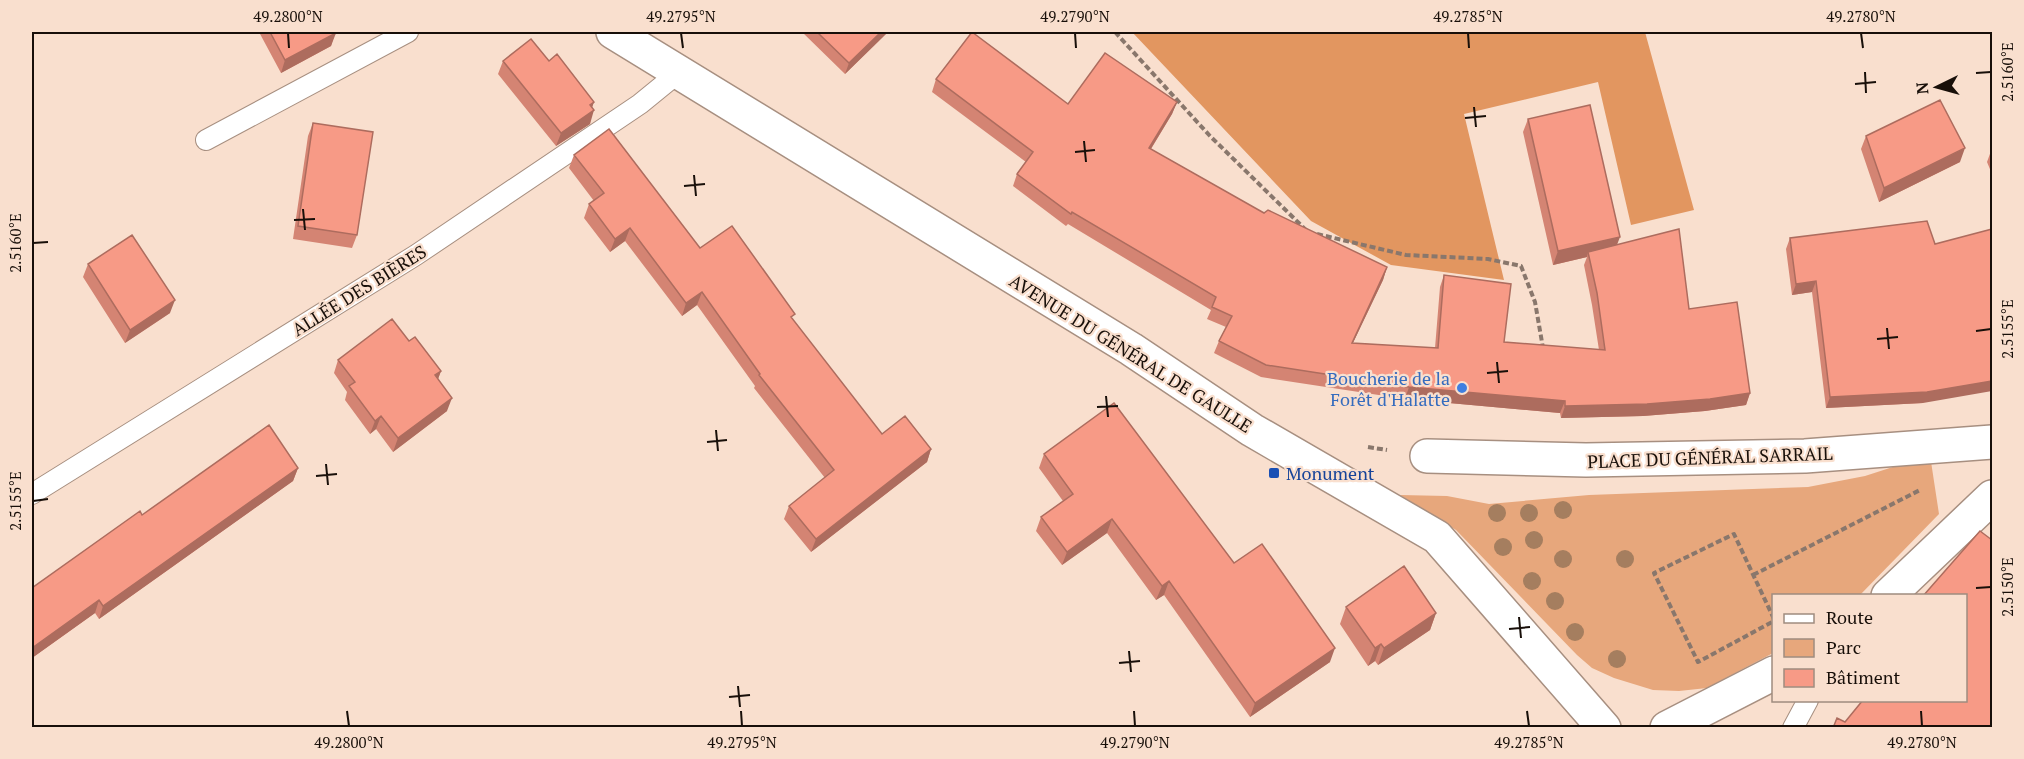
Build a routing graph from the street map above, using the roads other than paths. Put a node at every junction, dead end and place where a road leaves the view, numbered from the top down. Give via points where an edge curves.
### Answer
1 (408, 32) edge
2 (613, 32) edge
3 (678, 73) junction
4 (206, 140) dead end
5 (1992, 442) edge
6 (1427, 456) dead end
7 (32, 494) edge
8 (1992, 497) edge
9 (1890, 594) edge
10 (1772, 674) edge
11 (1807, 702) edge
12 (1604, 728) edge
13 (1667, 728) edge
14 (1793, 728) edge

1 - 4 lane
2 - 3 street, AVENUE DU GÉNÉRAL DE GAULLE
3 - 7 lane, ALLÉE DES BIÈRES via 640,104 416,255
3 - 12 street, AVENUE DU GÉNÉRAL DE GAULLE via 1131,349 1252,430 1437,537
5 - 6 street, PLACE DU GÉNÉRAL SARRAIL via 1782,456 1586,460
8 - 9 street
10 - 13 street
11 - 14 lane

